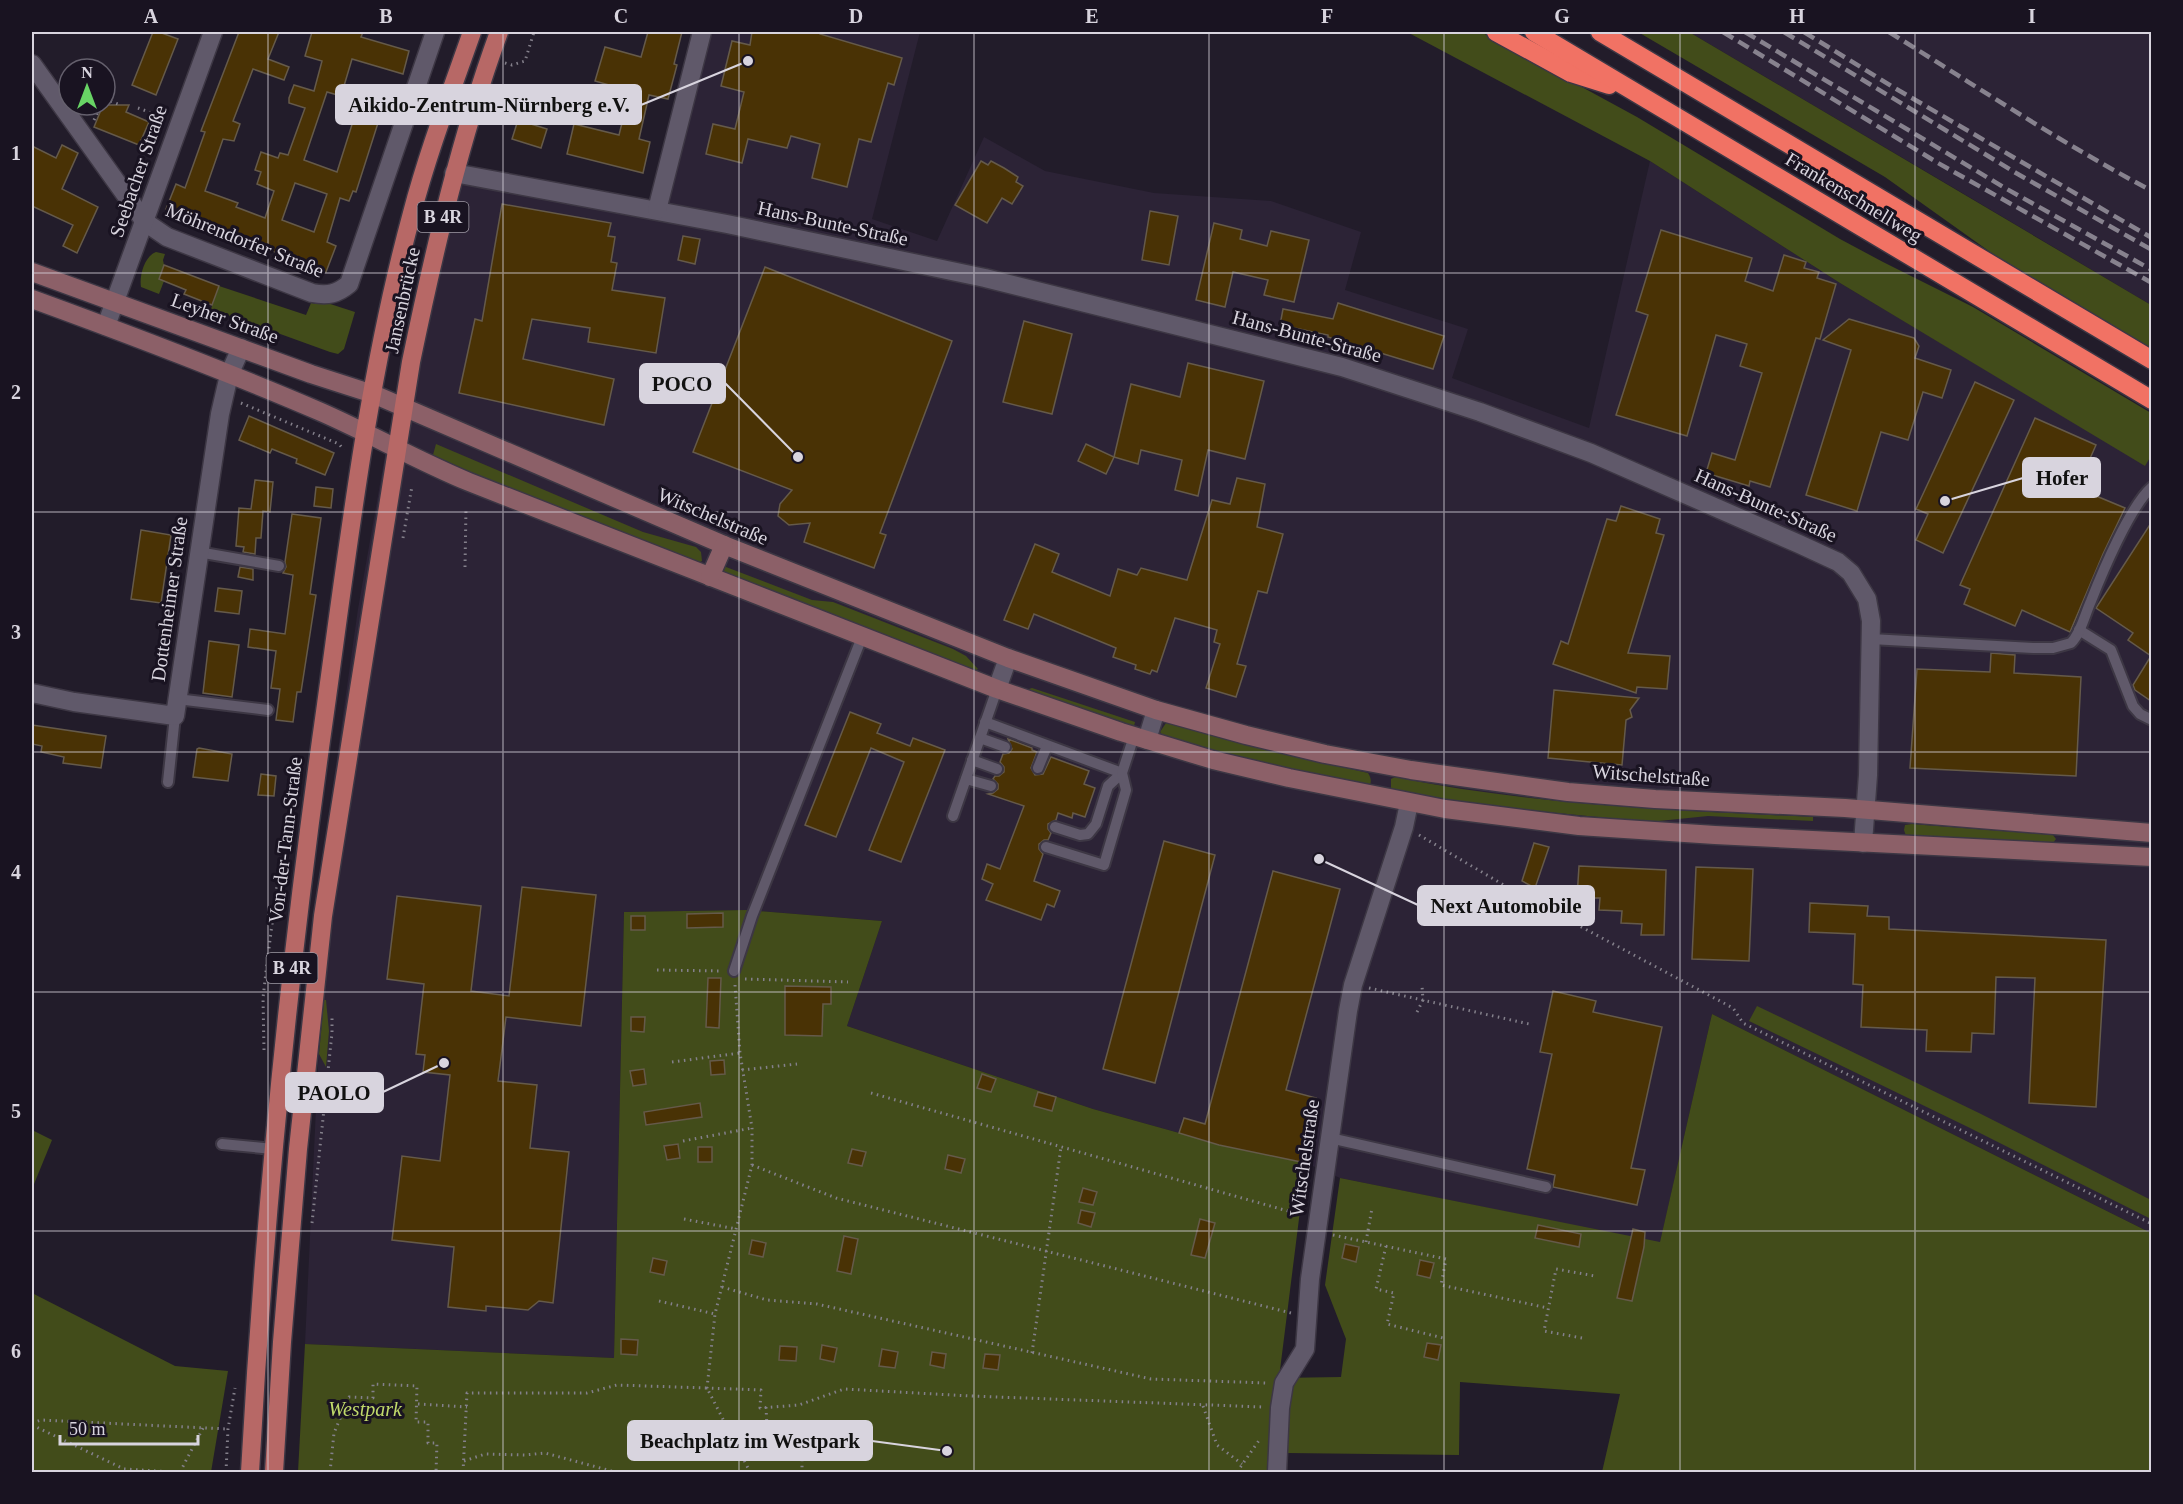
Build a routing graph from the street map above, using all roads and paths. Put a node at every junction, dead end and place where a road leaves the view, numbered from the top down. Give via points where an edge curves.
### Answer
1 (213, 32) edge
2 (435, 32) edge
3 (472, 32) edge
4 (499, 32) edge
5 (534, 32) edge
6 (702, 32) edge
7 (1496, 32) edge
8 (1534, 32) edge
9 (1600, 32) edge
10 (489, 57) junction
11 (32, 64) edge
12 (1636, 94) junction
13 (138, 108) dead end
14 (179, 123) junction
15 (454, 173) junction
16 (657, 210) junction
17 (145, 222) junction
18 (32, 272) edge
19 (32, 299) edge
20 (115, 302) junction
21 (106, 326) junction
22 (241, 348) junction
23 (2151, 360) edge
24 (229, 375) junction
25 (373, 394) junction
26 (2151, 400) edge
27 (241, 403) dead end
28 (404, 407) junction
29 (366, 434) junction
30 (397, 450) junction
31 (348, 455) dead end
32 (412, 486) dead end
33 (2151, 488) edge
34 (466, 508) dead end
35 (402, 543) dead end
36 (724, 545) junction
37 (198, 552) junction
38 (279, 566) dead end
39 (465, 567) dead end
40 (710, 577) junction
41 (2079, 630) junction
42 (862, 637) junction
43 (1871, 639) junction
44 (1008, 658) junction
45 (997, 689) junction
46 (32, 693) edge
47 (176, 708) junction
48 (268, 710) dead end
49 (1156, 710) junction
50 (2151, 720) edge
51 (986, 722) junction
52 (980, 738) junction
53 (1140, 738) junction
54 (1047, 746) junction
55 (1005, 747) dead end
56 (1029, 756) dead end
57 (972, 760) junction
58 (997, 769) dead end
59 (1122, 773) junction
60 (966, 779) junction
61 (168, 782) dead end
62 (991, 786) dead end
63 (1409, 803) junction
64 (1865, 810) junction
65 (953, 816) dead end
66 (1055, 827) dead end
67 (1404, 827) junction
68 (2151, 833) edge
69 (2075, 840) junction
70 (1863, 843) junction
71 (1046, 847) dead end
72 (2151, 857) edge
73 (657, 970) dead end
74 (734, 971) joint
75 (848, 982) dead end
76 (1353, 985) junction
77 (1422, 986) dead end
78 (1423, 1000) junction
79 (332, 1009) dead end
80 (1416, 1012) dead end
81 (1530, 1024) dead end
82 (740, 1053) junction
83 (672, 1062) dead end
84 (797, 1064) dead end
85 (742, 1070) junction
86 (871, 1093) dead end
87 (752, 1128) junction
88 (1330, 1138) junction
89 (683, 1141) dead end
90 (222, 1144) dead end
91 (1061, 1146) junction
92 (273, 1149) junction
93 (752, 1165) junction
94 (1546, 1187) dead end
95 (1372, 1208) dead end
96 (684, 1219) dead end
97 (2151, 1224) edge
98 (1318, 1225) junction
99 (311, 1226) dead end
100 (736, 1229) junction
101 (1366, 1242) junction
102 (1386, 1246) junction
103 (1046, 1251) junction
104 (1595, 1276) dead end
105 (722, 1287) junction
106 (659, 1301) dead end
107 (1548, 1308) junction
108 (716, 1314) junction
109 (1307, 1318) junction
110 (1443, 1338) dead end
111 (1582, 1338) dead end
112 (1032, 1353) junction
113 (1284, 1383) junction
114 (707, 1388) junction
115 (417, 1404) junction
116 (1203, 1405) junction
117 (467, 1407) junction
118 (766, 1407) junction
119 (1280, 1408) junction
120 (32, 1424) edge
121 (203, 1428) junction
122 (228, 1429) dead end
123 (464, 1461) junction
124 (1242, 1464) dead end
125 (124, 1471) edge
126 (173, 1473) edge
127 (180, 1473) edge
128 (250, 1473) edge
129 (274, 1473) edge
130 (330, 1473) edge
131 (436, 1473) edge
132 (463, 1473) edge
133 (615, 1473) edge
134 (750, 1473) edge
135 (802, 1473) edge
136 (1277, 1473) edge

1 - 14 street, Seebacher Straße
2 - 17 street, Möhrendorfer Straße via 349,284 340,291 327,296 312,293 167,237
3 - 25 main road, Jansenbrücke / B 4R via 412,211
4 - 10 main road, Jansenbrücke / B 4R
5 - 10 path via 525,61 512,65
6 - 16 street
7 - 12 highway via 1570,73
8 - 12 highway, Frankenschnellweg
9 - 23 highway, Frankenschnellweg
10 - 15 main road, Jansenbrücke / B 4R
11 - 17 street
12 - 26 highway, Frankenschnellweg
13 - 14 path
14 - 17 street, Seebacher Straße
15 - 16 street, Hans-Bunte-Straße
15 - 28 main road, Jansenbrücke / B 4R
16 - 43 street, Hans-Bunte-Straße via 985,278 1342,367 1480,412 1591,453 1838,562 1851,573 1867,599
17 - 20 street, Seebacher Straße
18 - 20 street, Leyher Straße
19 - 21 street
20 - 21 street, Seebacher Straße
20 - 22 street, Leyher Straße
21 - 24 street
22 - 24 street, Dottenheimer Straße
22 - 25 street, Leyher Straße
24 - 29 street
24 - 37 street, Dottenheimer Straße via 219,414
25 - 28 street, Leyher Straße
25 - 29 main road, Von-der-Tann-Straße / B 4R
27 - 31 path via 339,444
28 - 30 main road, B 4R
28 - 36 street, Witschelstraße
29 - 30 street
29 - 92 main road, Von-der-Tann-Straße / B 4R via 307,841
30 - 40 street, Witschelstraße via 469,483
30 - 129 main road, B 4R via 323,916 298,1149
32 - 35 path
33 - 41 lane via 2121,536
34 - 39 path
36 - 40 street
36 - 44 street, Witschelstraße
37 - 38 lane
37 - 47 street, Dottenheimer Straße
40 - 42 street, Witschelstraße
41 - 43 lane via 2071,643 2053,648
41 - 50 lane via 2111,650 2133,706
42 - 45 street, Witschelstraße
42 - 74 lane
43 - 64 street, Hans-Bunte-Straße
44 - 45 street
44 - 49 street, Witschelstraße
45 - 51 lane
45 - 53 street, Witschelstraße
46 - 47 street via 74,702
47 - 48 lane
47 - 61 lane
49 - 53 street
49 - 64 street, Witschelstraße via 1325,754 1485,782 1589,794
51 - 52 lane
51 - 54 lane
52 - 55 lane
52 - 57 lane
53 - 59 lane
53 - 63 street, Witschelstraße via 1255,770
54 - 56 lane via 1040,764
54 - 59 lane
57 - 58 lane
57 - 60 lane
59 - 66 lane via 1108,786 1096,824 1088,834
59 - 71 lane via 1126,790 1104,865
60 - 62 lane
60 - 65 lane
63 - 67 street, Witschelstraße
63 - 70 street, Witschelstraße via 1579,826
64 - 69 street, Witschelstraße
64 - 70 street, Hans-Bunte-Straße
67 - 76 street, Witschelstraße
67 - 97 path via 1514,891 1733,1008 1743,1023
68 - 69 street, Witschelstraße
69 - 70 street, Witschelstraße
69 - 72 street, Witschelstraße
73 - 74 path
75 - 82 path via 735,978
76 - 78 path
76 - 88 street, Witschelstraße
77 - 78 path
78 - 80 path
78 - 81 path
79 - 99 path
82 - 83 path
82 - 85 path
84 - 85 path
85 - 87 path
86 - 91 path
87 - 89 path
87 - 93 path
88 - 94 lane
88 - 98 street, Witschelstraße
90 - 92 lane
91 - 98 path via 1296,1214
91 - 103 path
92 - 128 main road, Von-der-Tann-Straße / B 4R
93 - 100 path
93 - 103 path via 836,1198
95 - 101 path
96 - 100 path
98 - 101 path
98 - 109 street, Witschelstraße
100 - 105 path
101 - 102 path
102 - 107 path via 1446,1259 1441,1285
102 - 110 path via 1376,1289 1394,1293 1387,1324
103 - 109 path
103 - 112 path
104 - 107 path via 1556,1269
105 - 108 path
105 - 112 path via 767,1300 817,1304
106 - 108 path
107 - 111 path via 1544,1331
108 - 114 path
109 - 113 street, Witschelstraße via 1305,1349
112 - 113 path via 1151,1379
113 - 119 street
114 - 117 path via 617,1385 587,1393 467,1393
114 - 118 path via 760,1390 760,1408
114 - 134 path
115 - 117 path
115 - 130 path via 417,1386 373,1384 373,1398 349,1397 334,1433
115 - 131 path via 416,1422 428,1422 428,1443 437,1443
116 - 118 path via 844,1389 799,1405
116 - 119 path
116 - 124 path via 1217,1445
117 - 123 path
118 - 135 path via 767,1427 783,1428 785,1448 802,1449
119 - 136 street
120 - 121 path via 41,1420
120 - 125 path
121 - 122 path
121 - 127 path
123 - 132 path
123 - 133 path via 485,1454 545,1453
125 - 126 path

